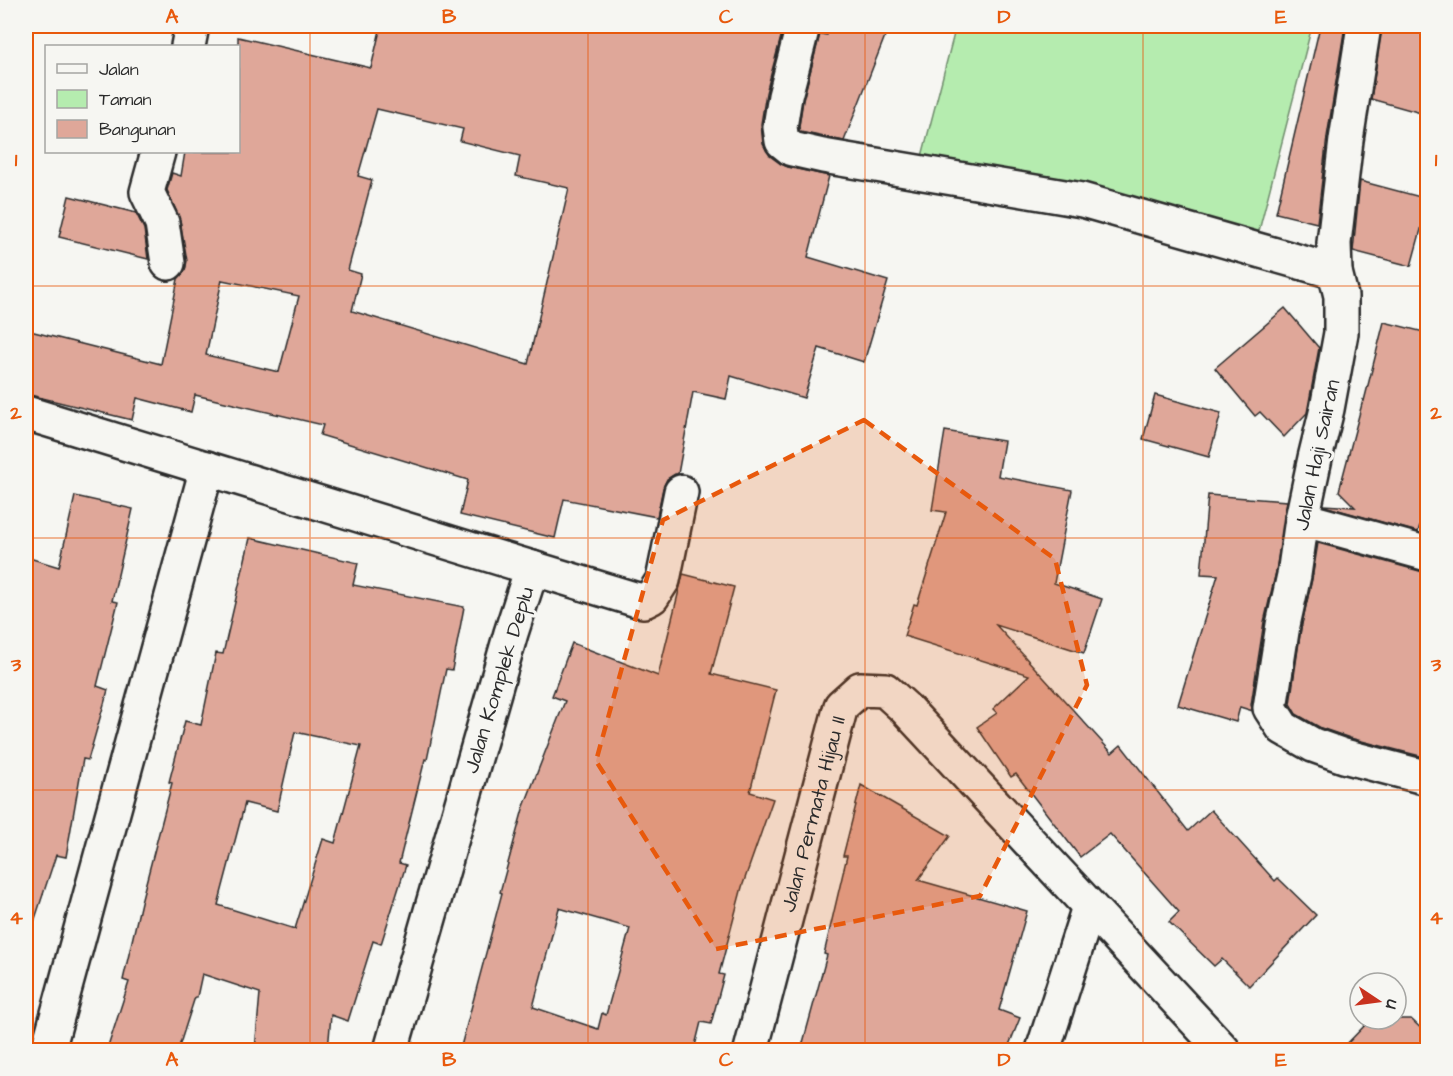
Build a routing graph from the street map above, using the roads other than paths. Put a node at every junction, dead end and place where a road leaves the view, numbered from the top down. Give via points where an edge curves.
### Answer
1 (192, 26) edge
2 (802, 26) edge
3 (1364, 26) edge
4 (188, 45) edge
5 (158, 153) edge
6 (168, 263) dead end
7 (1335, 272) junction
8 (26, 413) edge
9 (207, 468) junction
10 (681, 492) dead end
11 (1302, 519) junction
12 (1428, 554) edge
13 (532, 568) junction
14 (1428, 778) edge
15 (1089, 907) junction
16 (48, 1050) edge
17 (391, 1050) edge
18 (751, 1050) edge
19 (1043, 1050) edge
20 (1223, 1050) edge

1 - 4 street
2 - 7 street via 780,127 782,141 792,149 1082,200
3 - 7 street, Jalan Haji Sairan via 1346,140 1334,243
5 - 6 street via 147,192 162,222
7 - 11 street, Jalan Haji Sairan via 1341,296 1341,333
8 - 9 street, Jalan Komplek Deplu
9 - 13 street, Jalan Komplek Deplu
9 - 16 street
10 - 13 street via 663,580 652,597 644,601 634,599
11 - 12 street
11 - 14 street, Jalan Haji Sairan via 1270,708 1283,728 1313,745
13 - 17 street, Jalan Komplek Deplu
15 - 18 street, Jalan Permata Hijau II via 906,709 885,690 860,689 841,706
15 - 19 street
15 - 20 street, Jalan Permata Hijau II

